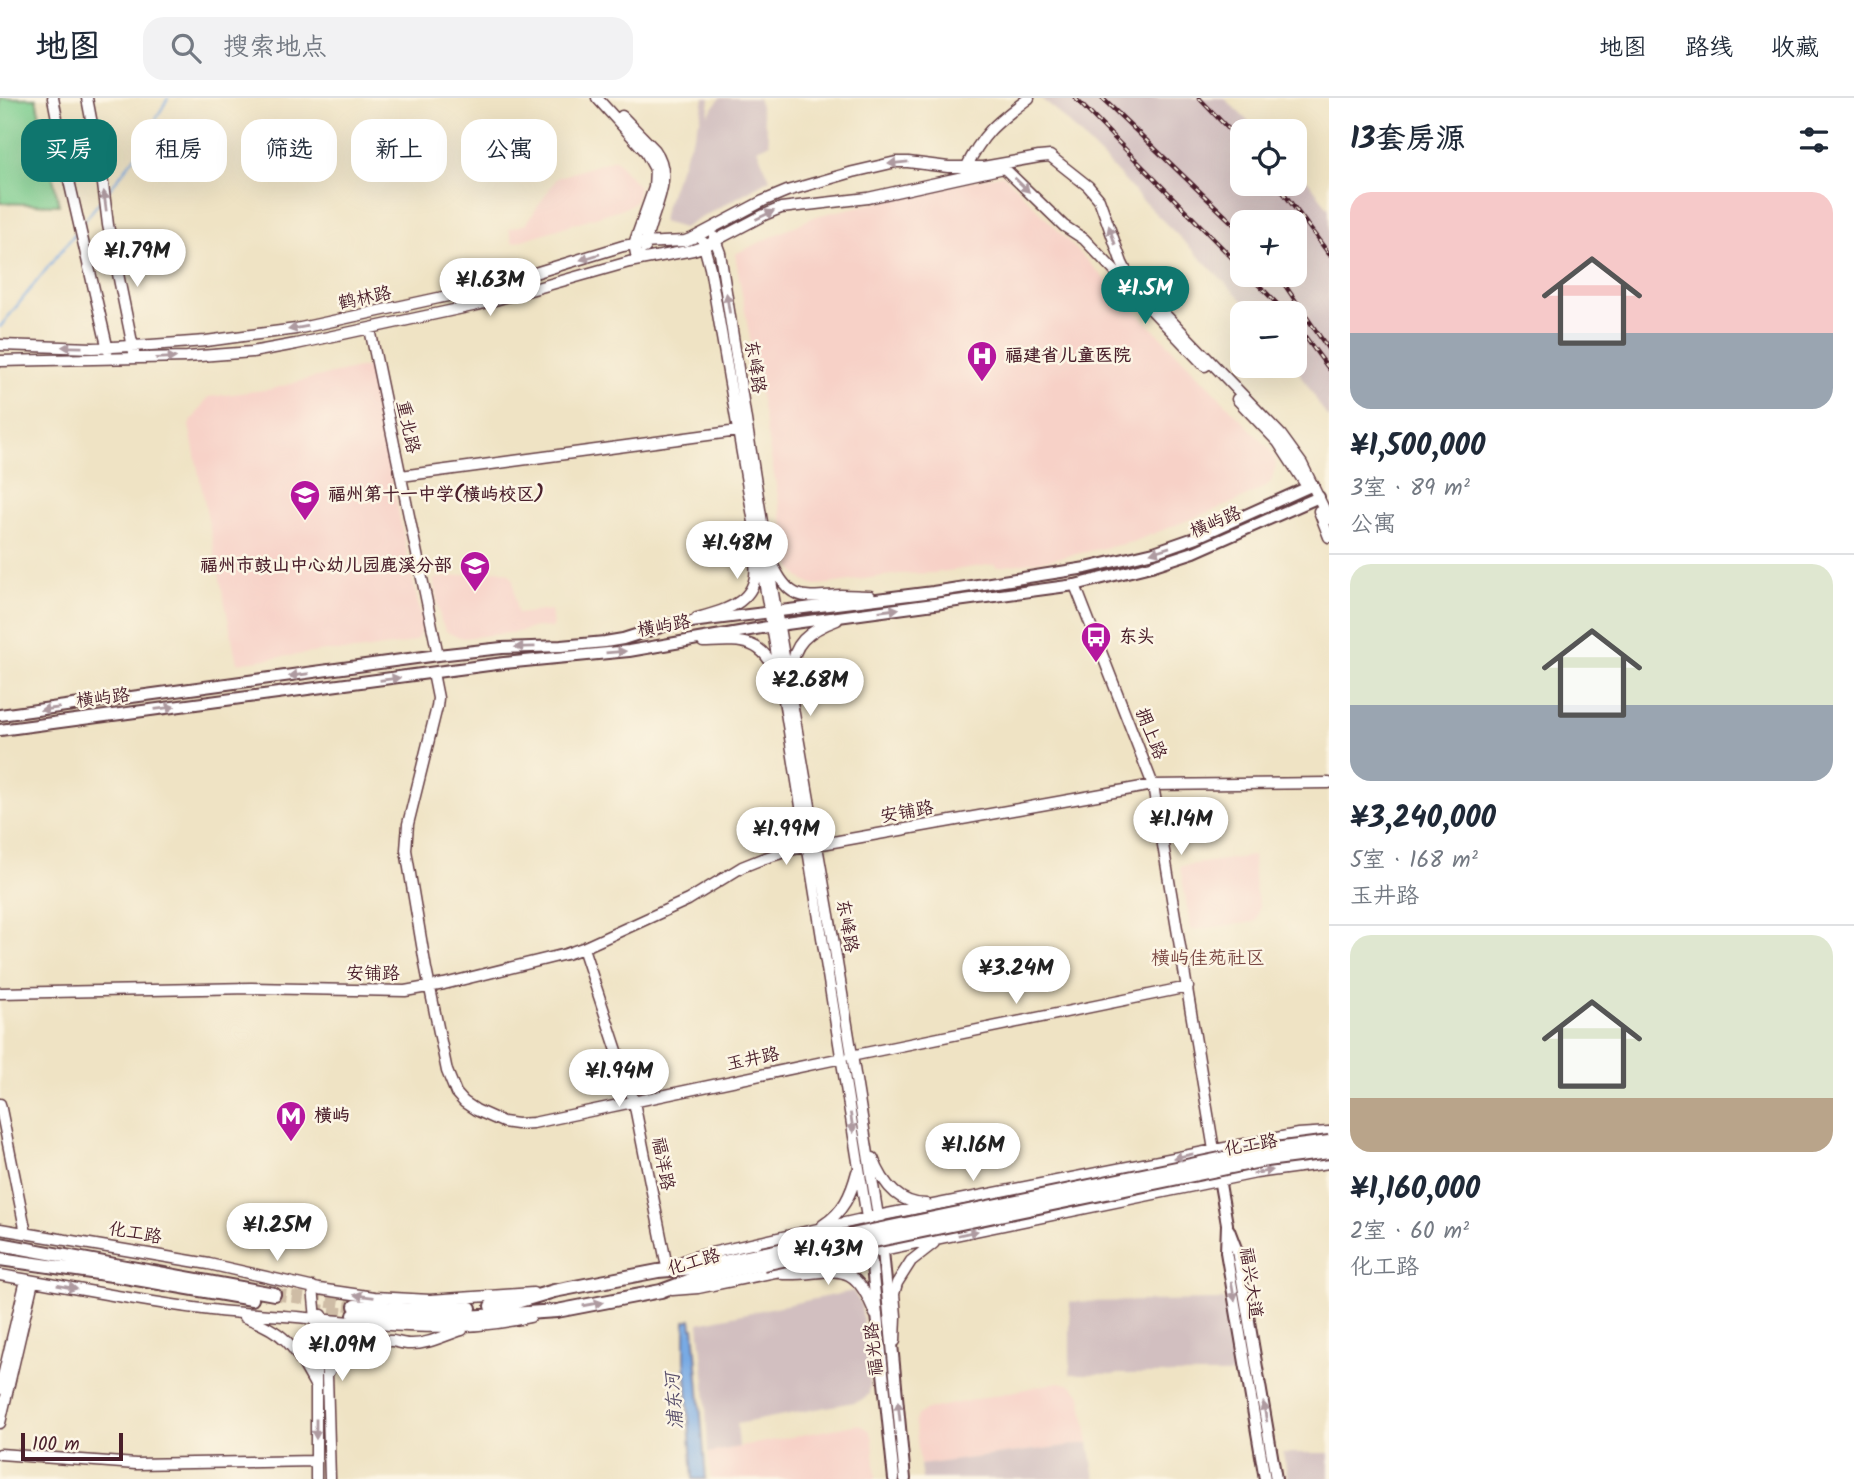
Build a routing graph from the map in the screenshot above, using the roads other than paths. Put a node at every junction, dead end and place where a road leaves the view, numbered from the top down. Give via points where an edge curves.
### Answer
1 (53, 98) edge
2 (87, 98) edge
3 (597, 98) edge
4 (604, 98) edge
5 (1028, 98) edge
6 (964, 172) junction
7 (711, 229) junction
8 (699, 236) junction
9 (716, 240) junction
10 (640, 243) junction
11 (705, 246) junction
12 (644, 259) junction
13 (370, 329) junction
14 (4, 346) edge
15 (133, 346) junction
16 (107, 347) junction
17 (136, 359) junction
18 (109, 360) junction
19 (0, 361) edge
20 (738, 432) junction
21 (401, 476) junction
22 (1310, 486) junction
23 (1316, 498) junction
24 (750, 500) junction
25 (1329, 519) edge
26 (1329, 537) edge
27 (766, 551) junction
28 (1075, 585) junction
29 (885, 597) junction
30 (773, 611) junction
31 (855, 614) junction
32 (667, 625) junction
33 (775, 625) junction
34 (671, 644) junction
35 (438, 656) junction
36 (433, 673) junction
37 (784, 702) junction
38 (0, 715) edge
39 (796, 725) junction
40 (0, 730) edge
41 (1329, 783) edge
42 (1153, 785) junction
43 (812, 845) junction
44 (583, 948) junction
45 (1188, 987) junction
46 (430, 988) junction
47 (0, 993) edge
48 (847, 1057) junction
49 (634, 1102) junction
50 (0, 1104) edge
51 (1329, 1132) edge
52 (864, 1134) junction
53 (1329, 1142) edge
54 (1214, 1150) junction
55 (1329, 1152) edge
56 (1329, 1163) edge
57 (859, 1165) junction
58 (1220, 1181) junction
59 (951, 1203) junction
60 (872, 1217) junction
61 (1227, 1224) junction
62 (817, 1228) junction
63 (0, 1229) edge
64 (26, 1233) junction
65 (939, 1239) junction
66 (0, 1244) edge
67 (883, 1251) junction
68 (871, 1253) junction
69 (0, 1259) edge
70 (765, 1264) junction
71 (663, 1269) junction
72 (0, 1275) edge
73 (30, 1280) junction
74 (316, 1288) junction
75 (554, 1291) junction
76 (558, 1311) junction
77 (230, 1312) junction
78 (352, 1315) junction
79 (319, 1320) junction
80 (878, 1323) junction
81 (484, 1325) junction
82 (394, 1342) junction
83 (894, 1366) junction
84 (327, 1375) junction
85 (316, 1387) junction
86 (0, 1389) edge
87 (0, 1423) edge
88 (0, 1454) edge
89 (316, 1461) junction
90 (316, 1479) edge
91 (330, 1479) edge
92 (894, 1479) edge
93 (905, 1479) edge
94 (1265, 1479) edge
95 (1276, 1479) edge

1 - 16 main road
15 -> 2 main road
3 - 10 main road via 645,151 655,169
4 - 10 main road via 655,150 663,167 662,186
5 - 6 main road via 993,125
6 -> 7 main road, 鹤林路 via 902,162 853,172 787,191
9 -> 6 main road, 鹤林路 via 782,208 868,198
6 -> 22 main road via 1004,168 1064,226 1084,239 1266,429
22 -> 6 main road via 1296,454 1281,435 1126,273 1100,203 1088,186 1050,156
7 - 8 main road, 鹤林路
7 - 9 main road, 东峰路
8 - 10 main road, 鹤林路
8 - 11 main road, 东峰路
9 - 11 main road, 鹤林路
27 -> 9 main road, 东峰路
10 - 12 main road
10 -> 15 main road, 鹤林路 via 489,287 318,325
11 - 12 main road, 鹤林路
11 - 20 main road, 东峰路
12 - 13 main road, 鹤林路
17 -> 13 main road, 鹤林路 via 251,352
13 - 21 main road, 重北路
16 -> 14 main road, 鹤林路
15 - 16 main road, 鹤林路
15 - 17 main road
16 - 18 main road
17 - 18 main road, 鹤林路
18 - 19 main road, 鹤林路
20 - 21 main road
20 - 24 main road, 东峰路
21 - 35 main road, 重北路
22 - 23 main road
22 -> 29 main road, 横屿路 via 1197,537 1132,558
23 - 25 main road
23 - 26 main road
23 - 28 main road, 横屿路 via 1186,555
24 - 30 main road, 东峰路
24 - 32 main road via 756,573 747,594 727,610
27 - 29 main road via 782,582 798,595
27 - 30 main road, 东峰路
31 -> 28 main road, 横屿路
28 - 42 main road, 拥上路
29 - 30 main road, 横屿路
30 - 32 main road, 横屿路
30 - 33 main road, 东峰路
31 - 33 main road, 横屿路
31 - 39 main road via 816,629 798,647 792,664 799,714
32 -> 35 main road, 横屿路 via 605,642
33 - 34 main road, 横屿路
33 - 37 main road, 东峰路
33 - 39 main road, 东峰路
36 -> 34 main road, 横屿路
34 - 37 main road via 733,640 751,644 772,665
35 -> 38 main road, 横屿路
40 -> 36 main road, 横屿路
36 - 46 main road, 玉井路 via 438,707 408,824 406,850
37 - 43 main road, 东峰路
39 - 43 main road, 东峰路
41 - 42 main road, 安铺路
42 - 43 main road, 安铺路
42 - 45 main road, 拥上路
43 - 44 main road, 安铺路 via 749,864 688,900
43 - 48 main road, 东峰路
44 - 46 main road, 安铺路
44 - 49 main road, 福洋路
45 - 48 main road, 玉井路
45 - 54 main road, 拥上路
46 - 47 main road, 安铺路
46 - 49 main road, 玉井路 via 449,1077 460,1097 476,1110 497,1121 525,1124
48 - 49 main road, 玉井路
48 - 52 main road, 东峰路
48 -> 57 main road, 东峰路
49 - 71 main road, 福洋路
50 - 64 main road
51 - 54 main road
52 - 59 main road via 877,1168 895,1194 915,1203
52 - 60 main road, 东峰路
53 - 70 highway, 化工路, bridge via 1259,1151
54 - 58 main road
54 -> 59 main road
55 - 70 highway, 化工路, bridge via 1260,1161
58 -> 56 main road
57 - 60 main road, 东峰路
57 - 62 main road via 845,1205
58 - 61 main road
65 -> 58 main road
59 - 60 main road
60 - 62 main road
60 - 67 main road, 福光路
60 - 68 main road, 福光路
61 -> 94 main road, 福兴大道 via 1226,1252
95 -> 61 main road, 福兴大道 via 1237,1251
62 - 71 main road via 693,1257
63 - 64 main road, 化工路
64 - 74 main road, 化工路 via 209,1264
65 - 67 main road
65 - 83 main road via 911,1261 897,1283
66 - 69 highway, 化工路 via 274,1299
67 - 68 main road
67 - 83 main road, 福光路
68 - 70 main road
68 - 80 main road, 福光路
70 - 71 highway, 化工路
76 -> 70 highway, 化工路 via 661,1292 696,1278
70 - 80 main road via 800,1275 844,1273 865,1290
71 - 75 highway, 化工路
72 - 73 main road
73 -> 77 main road
73 - 86 main road
73 - 87 main road
75 -> 74 main road, 化工路 via 430,1300
74 - 79 main road
75 - 78 highway, 化工路 via 506,1305
76 - 78 highway, 化工路 via 438,1318
76 - 81 main road
77 - 79 main road
77 - 85 main road via 284,1336
78 - 79 main road
78 - 81 main road via 411,1327
78 - 82 main road
79 - 84 main road
79 - 85 main road
80 - 92 main road, 福光路
81 - 82 main road via 426,1342
82 - 84 main road via 353,1343 335,1359
93 -> 83 main road, 福光路
84 - 91 main road
85 -> 89 main road
88 - 89 main road via 136,1464
89 - 90 main road

